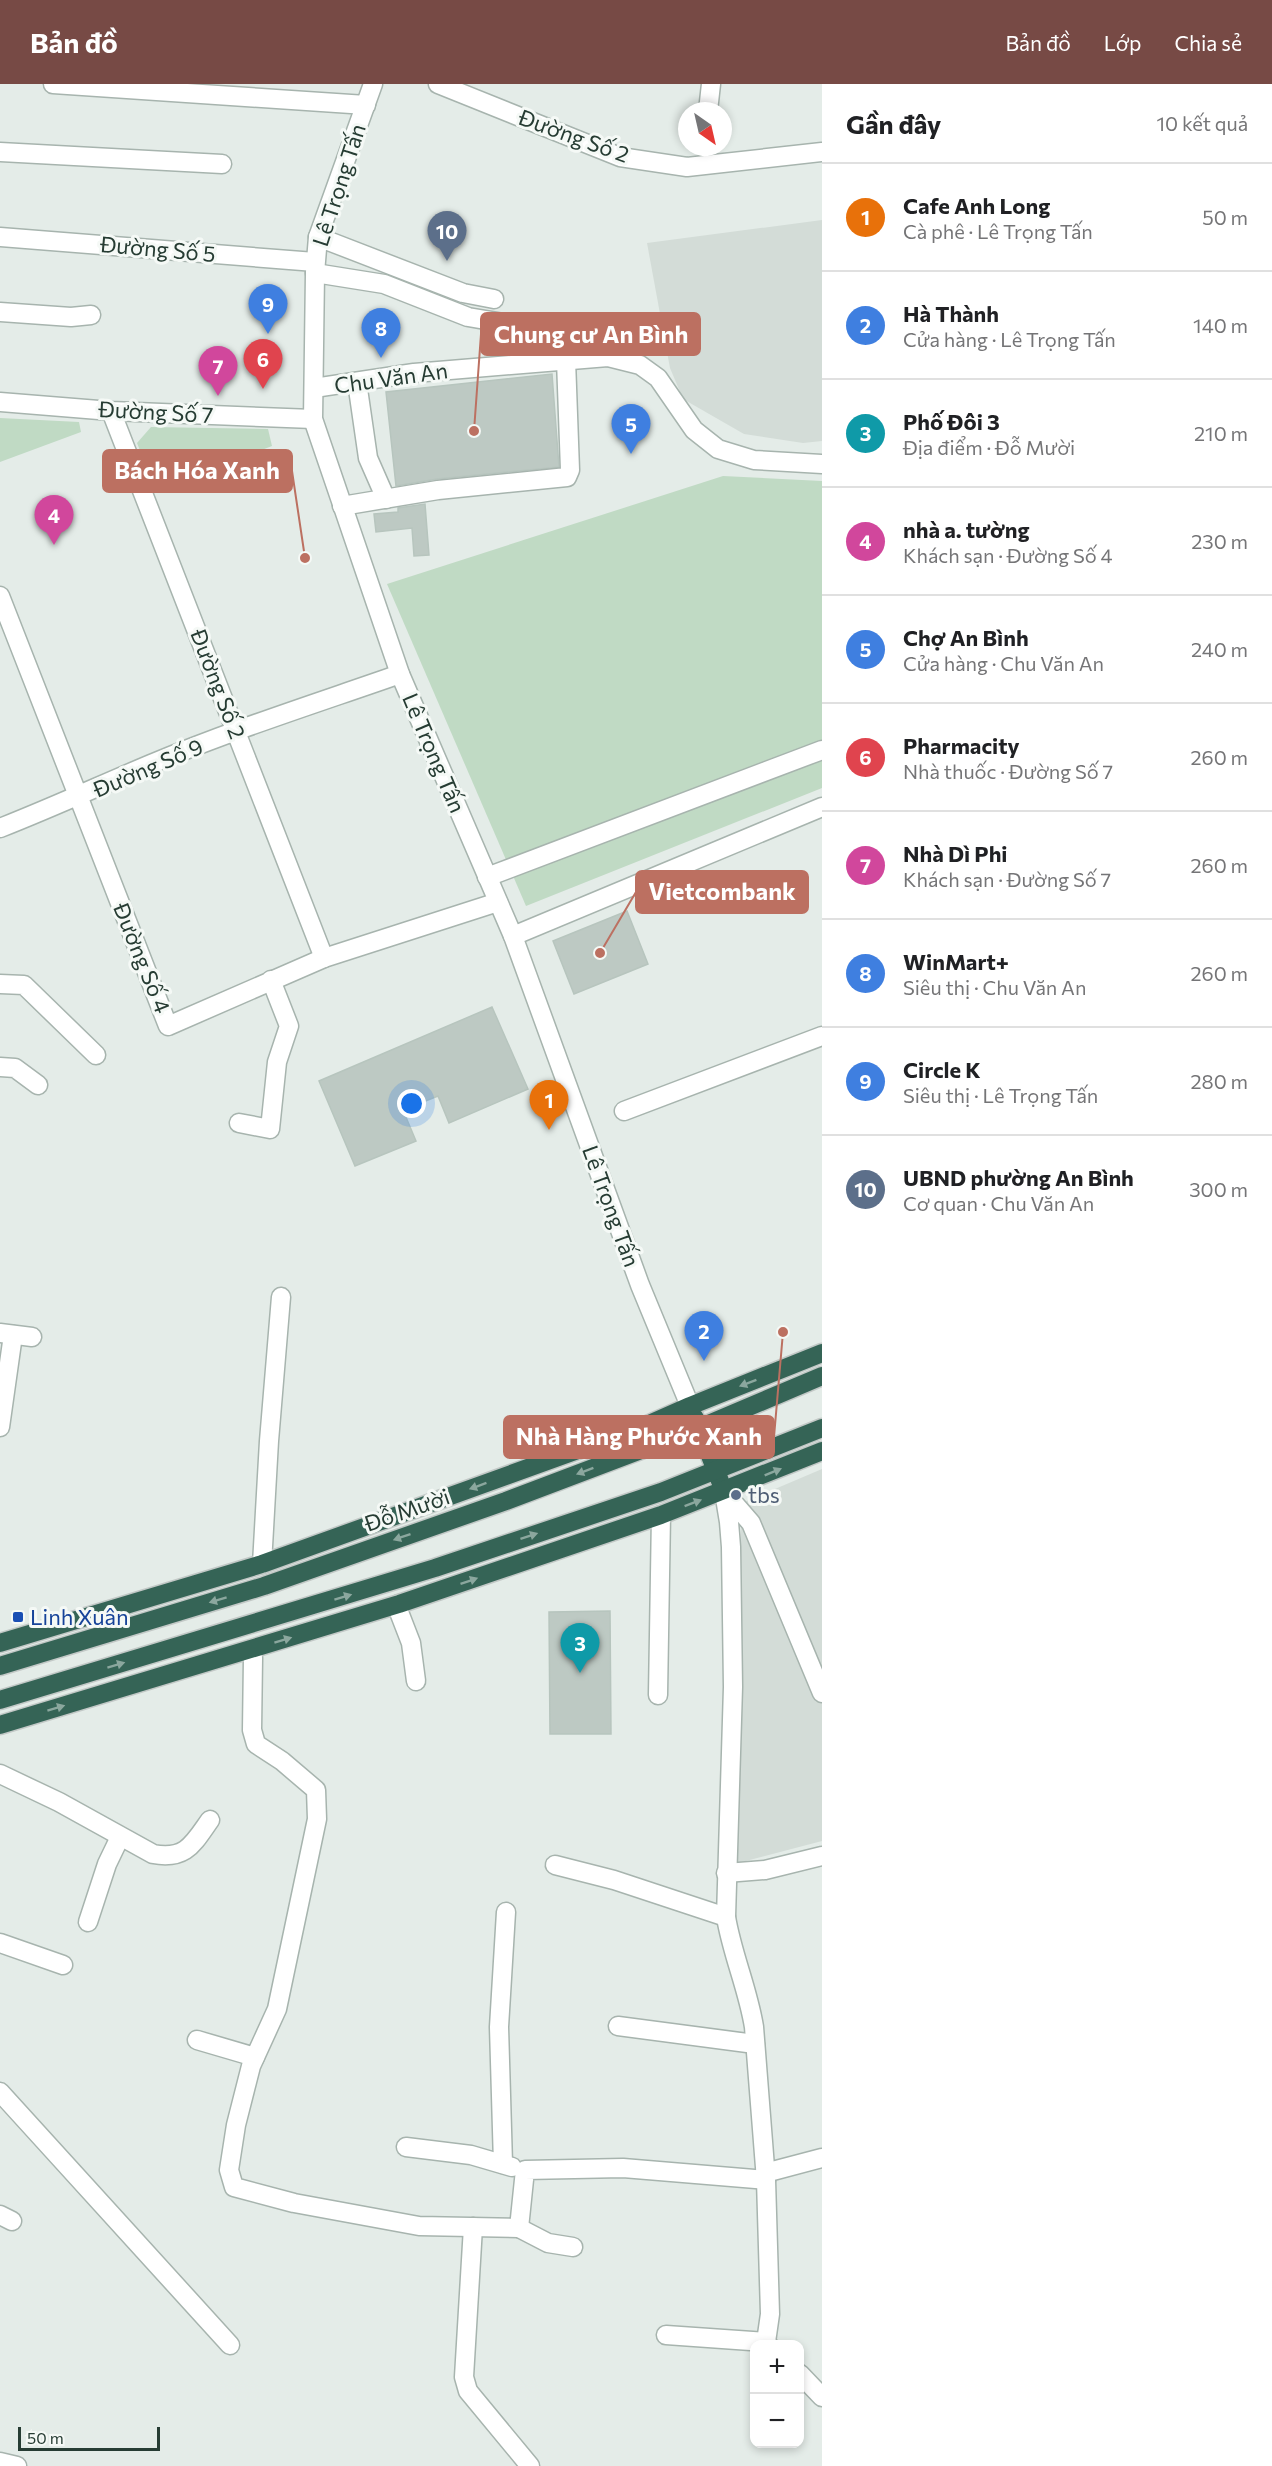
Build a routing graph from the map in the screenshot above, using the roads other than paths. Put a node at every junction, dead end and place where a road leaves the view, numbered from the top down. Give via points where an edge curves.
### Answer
1 (53, 84) edge
2 (373, 84) edge
3 (438, 84) edge
4 (711, 84) edge
5 (709, 102) edge
6 (366, 105) junction
7 (0, 152) edge
8 (822, 152) edge
9 (732, 155) edge
10 (703, 156) edge
11 (222, 164) dead end
12 (0, 237) edge
13 (318, 237) junction
14 (315, 268) junction
15 (494, 299) dead end
16 (0, 312) edge
17 (91, 315) dead end
18 (608, 357) junction
19 (566, 360) junction
20 (357, 382) junction
21 (314, 388) junction
22 (0, 402) edge
23 (111, 411) junction
24 (313, 419) junction
25 (822, 464) edge
26 (386, 499) junction
27 (342, 506) junction
28 (0, 596) edge
29 (400, 674) junction
30 (236, 732) junction
31 (822, 750) edge
32 (78, 797) junction
33 (822, 807) edge
34 (0, 828) edge
35 (487, 877) junction
36 (498, 902) junction
37 (513, 936) junction
38 (324, 958) junction
39 (271, 980) junction
40 (0, 984) edge
41 (822, 1036) edge
42 (96, 1055) dead end
43 (0, 1067) edge
44 (38, 1085) dead end
45 (624, 1111) dead end
46 (238, 1124) dead end
47 (281, 1297) dead end
48 (7, 1334) edge
49 (32, 1337) dead end
50 (822, 1353) edge
51 (822, 1376) edge
52 (5, 1402) edge
53 (690, 1406) junction
54 (0, 1427) edge
55 (699, 1428) junction
56 (822, 1428) edge
57 (822, 1451) edge
58 (716, 1470) junction
59 (724, 1491) junction
60 (661, 1515) junction
61 (262, 1564) junction
62 (399, 1605) junction
63 (0, 1643) edge
64 (251, 1650) junction
65 (0, 1666) edge
66 (416, 1681) dead end
67 (822, 1693) edge
68 (658, 1695) dead end
69 (0, 1700) edge
70 (0, 1725) edge
71 (0, 1774) edge
72 (210, 1820) dead end
73 (120, 1837) junction
74 (822, 1856) edge
75 (555, 1865) dead end
76 (726, 1873) junction
77 (506, 1912) dead end
78 (726, 1917) junction
79 (88, 1922) dead end
80 (0, 1943) edge
81 (63, 1965) dead end
82 (618, 2026) dead end
83 (197, 2040) dead end
84 (755, 2044) junction
85 (255, 2056) junction
86 (0, 2092) edge
87 (406, 2147) dead end
88 (822, 2158) edge
89 (503, 2164) junction
90 (525, 2170) junction
91 (766, 2176) junction
92 (473, 2227) junction
93 (519, 2228) junction
94 (573, 2247) dead end
95 (666, 2335) dead end
96 (767, 2340) edge
97 (750, 2342) edge
98 (230, 2345) dead end
99 (804, 2378) edge
100 (822, 2397) edge
101 (0, 2462) edge
102 (16, 2466) edge
103 (530, 2466) edge

1 - 6 street
2 - 6 street, Lê Trọng Tấn
3 - 10 street, Đường Số 2 via 620,157 687,167
4 - 5 street
6 - 13 street, Lê Trọng Tấn
7 - 11 street
8 - 9 street, Đường Số 2
12 - 14 street, Đường Số 5
13 - 14 street, Lê Trọng Tấn
13 - 15 street via 464,293
14 - 18 street, Đường Số 5 via 384,284 468,317 561,333
14 - 21 street, Lê Trọng Tấn
16 - 17 street
18 - 19 street, Chu Văn An
18 - 25 street, Chu Văn An via 640,364 658,378 694,429 718,449 754,460
19 - 20 street, Chu Văn An
19 - 26 street via 570,470 567,477
20 - 21 street, Chu Văn An
20 - 26 street via 368,458
21 - 24 street, Lê Trọng Tấn
22 - 23 street, Đường Số 7
23 - 24 street, Đường Số 7
23 - 30 street, Đường Số 2
24 - 27 street, Lê Trọng Tấn
26 - 27 street
27 - 29 street, Lê Trọng Tấn
28 - 32 street, Đường Số 4
29 - 30 street, Đường Số 9
29 - 35 street, Lê Trọng Tấn
30 - 32 street, Đường Số 9
30 - 38 street, Đường Số 2
31 - 35 street
32 - 34 street, Đường Số 9
32 - 39 street, Đường Số 4 via 168,1026
33 - 37 street
35 - 36 street, Lê Trọng Tấn
36 - 37 street, Lê Trọng Tấn
36 - 38 street, Đường Số 4
37 - 53 street, Lê Trọng Tấn via 640,1285
38 - 39 street, Đường Số 4
39 - 46 street via 289,1026 278,1062 270,1129
40 - 42 street via 24,984
41 - 45 street
43 - 44 street via 15,1068
47 - 61 street
48 - 49 street
48 - 52 street
50 -> 53 highway, Đỗ Mười
51 - 55 highway, Đỗ Mười
52 - 54 street
53 - 55 highway
53 -> 61 highway, Đỗ Mười via 648,1425
55 - 58 highway
55 -> 65 highway, Đỗ Mười via 264,1586
56 - 58 highway
59 -> 57 highway
58 - 59 highway
69 -> 58 highway via 435,1568
60 -> 59 highway
59 - 67 street via 751,1523
59 - 76 street via 731,1547 733,1687
62 -> 60 highway
60 - 68 street
61 - 63 highway, Đỗ Mười
64 -> 62 highway
62 - 66 street via 411,1643
70 -> 64 highway
64 - 85 street via 252,1730 256,1744 316,1790 317,1819 277,2009
71 - 73 street
72 - 73 street via 182,1853 169,1857 153,1854
73 - 79 street
74 - 76 street via 765,1870
75 - 78 street
76 - 78 street
77 - 89 street via 499,2027
78 - 84 street via 731,1946 751,2004
80 - 81 street
82 - 84 street
83 - 85 street
84 - 91 street
85 - 92 street via 236,2125 229,2170 234,2187 294,2203 419,2226
86 - 98 street
87 - 89 street
88 - 91 street
89 - 90 street
90 - 91 street via 623,2169
90 - 93 street
91 - 96 street
92 - 93 street
92 - 103 street via 465,2369 468,2391
93 - 94 street via 548,2243
95 - 97 street
99 - 100 street
101 - 102 street

